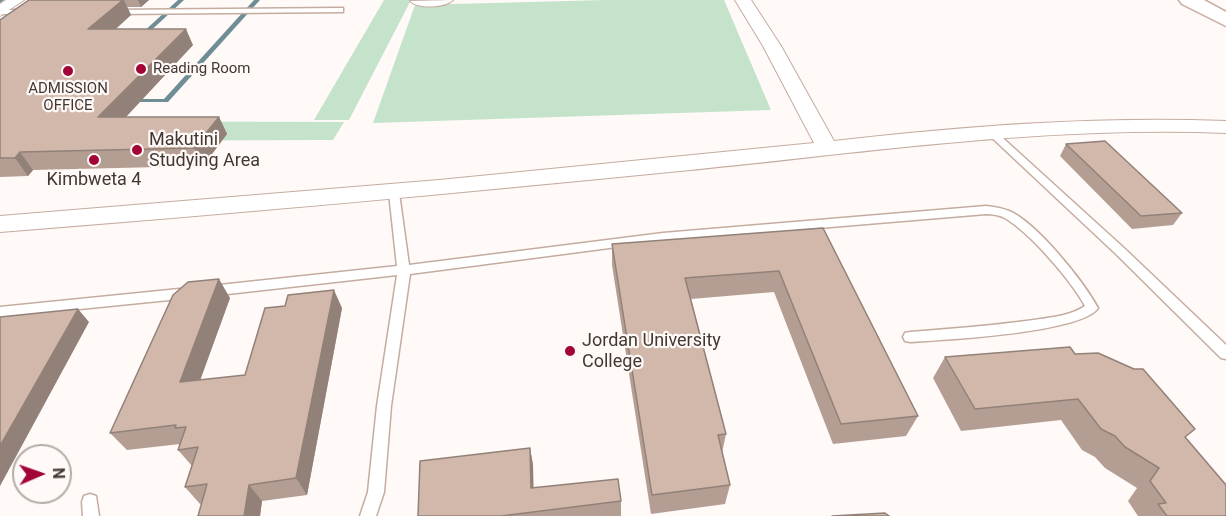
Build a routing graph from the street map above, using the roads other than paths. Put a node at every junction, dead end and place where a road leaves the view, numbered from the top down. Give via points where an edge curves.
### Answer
1 (16, 0) edge
2 (445, 0) edge
3 (743, 0) edge
4 (1189, 0) edge
5 (417, 2) dead end
6 (340, 10) dead end
7 (0, 11) edge
8 (44, 12) edge
9 (110, 12) edge
10 (1226, 20) edge
11 (1226, 127) edge
12 (991, 132) junction
13 (828, 149) junction
14 (394, 193) junction
15 (0, 224) edge
16 (404, 270) junction
17 (0, 312) edge
18 (910, 338) dead end
19 (1226, 354) edge
20 (368, 516) edge

1 - 7 street
2 - 5 street
3 - 13 street
4 - 10 highway
6 - 9 lane
7 - 8 lane
11 - 12 street via 1130,124
12 - 13 street
12 - 19 lane
13 - 14 street
14 - 15 street
14 - 16 lane
16 - 17 lane
16 - 18 lane via 663,237 986,210 1006,213 1018,222 1073,280 1092,308 1086,315 1058,321
16 - 20 lane via 376,492

